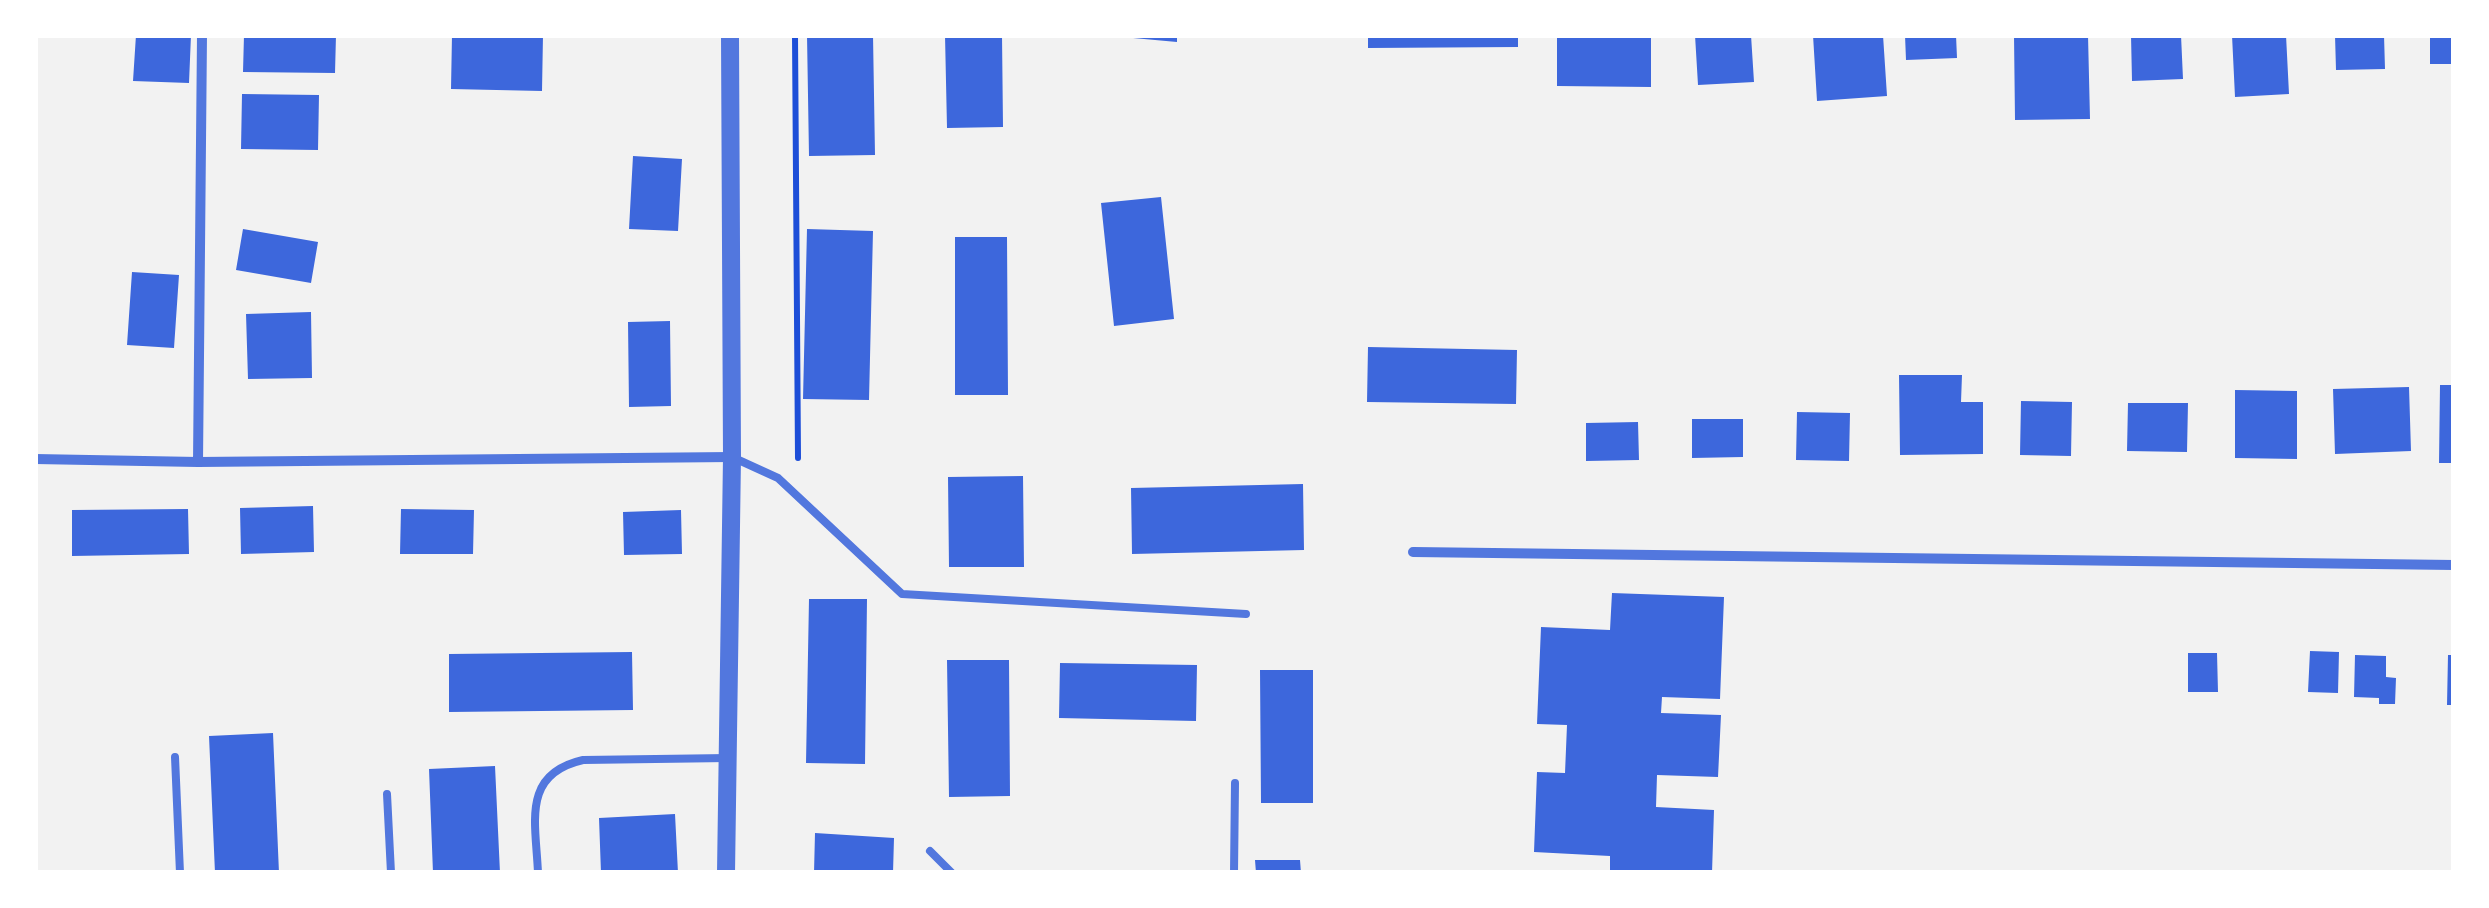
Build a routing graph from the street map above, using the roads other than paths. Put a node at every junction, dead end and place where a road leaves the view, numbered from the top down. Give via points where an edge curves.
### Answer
1 (202, 35) edge
2 (730, 35) edge
3 (732, 457) junction
4 (35, 459) edge
5 (198, 462) junction
6 (1413, 552) dead end
7 (2454, 564) edge
8 (1246, 614) dead end
9 (175, 757) dead end
10 (728, 758) junction
11 (1235, 782) dead end
12 (388, 794) dead end
13 (930, 851) dead end
14 (180, 873) edge
15 (391, 873) edge
16 (538, 873) edge
17 (726, 873) edge
18 (952, 873) edge
19 (1234, 873) edge

1 - 5 street
2 - 3 street
3 - 5 street
3 - 8 lane via 778,478 902,594
3 - 10 street
4 - 5 street
6 - 7 street
9 - 14 lane
10 - 16 lane via 563,764 536,797
10 - 17 street
11 - 19 lane
12 - 15 lane
13 - 18 lane

